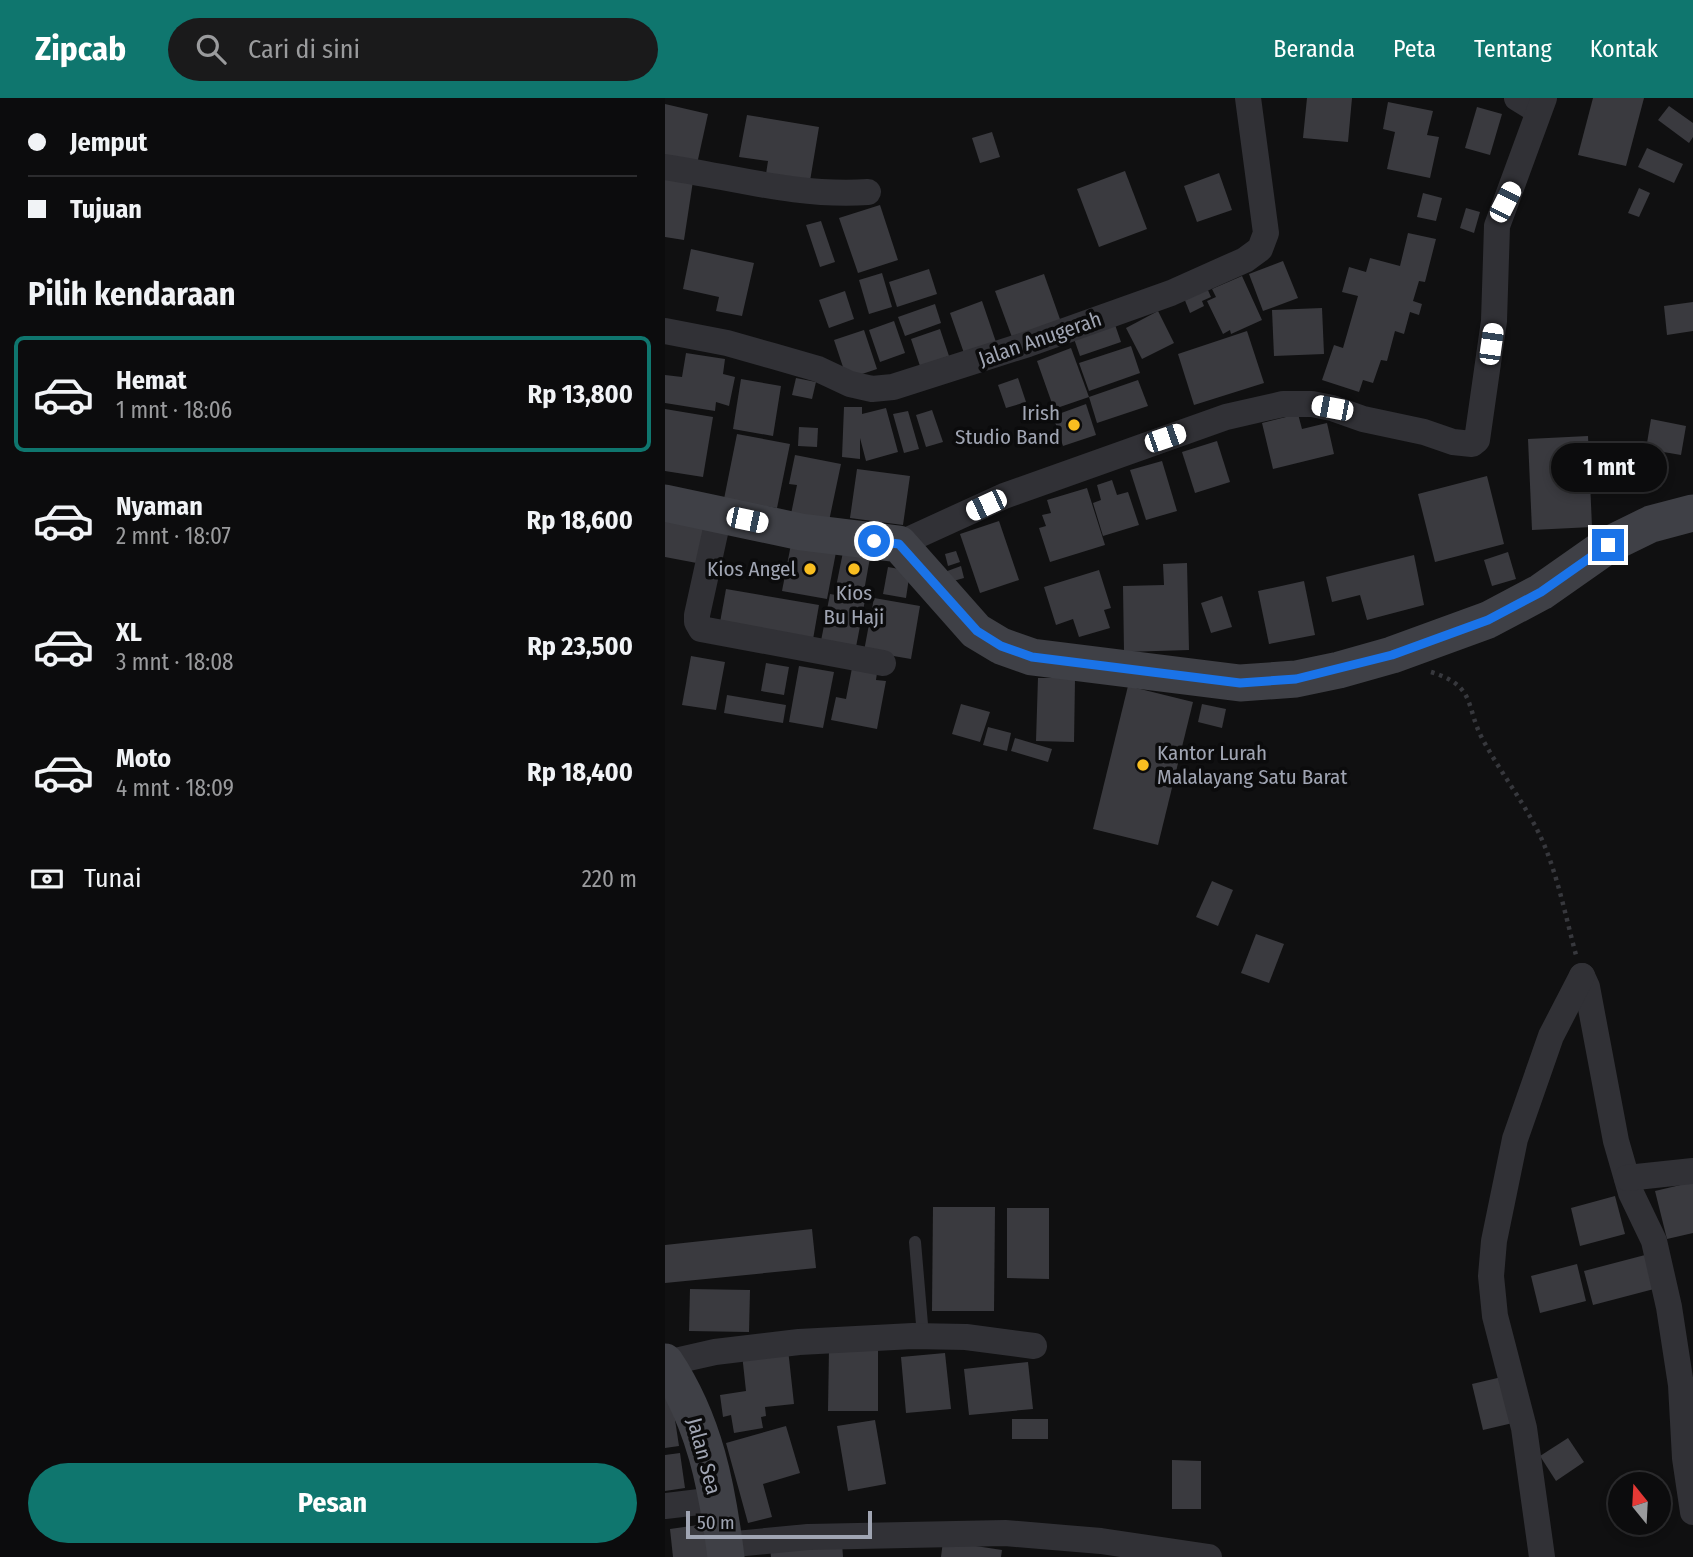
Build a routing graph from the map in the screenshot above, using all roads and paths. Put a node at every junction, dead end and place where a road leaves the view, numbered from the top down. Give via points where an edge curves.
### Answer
1 (1257, 100) edge
2 (1533, 102) edge
3 (665, 167) edge
4 (868, 192) dead end
5 (665, 331) edge
6 (665, 503) edge
7 (1693, 513) edge
8 (719, 515) junction
9 (899, 544) junction
10 (1392, 655) junction
11 (883, 663) dead end
12 (1582, 976) junction
13 (1693, 1171) edge
14 (1627, 1178) junction
15 (915, 1242) dead end
16 (923, 1336) junction
17 (1034, 1346) dead end
18 (666, 1362) edge
19 (716, 1500) junction
20 (665, 1506) edge
21 (1693, 1512) edge
22 (726, 1551) edge
23 (1209, 1557) edge
24 (1542, 1557) edge

1 - 5 street, Jalan Anugerah via 1266,233 1260,249 1171,293 1028,344 893,387 872,389 727,343
2 - 9 street via 1497,226 1494,321 1477,440 1472,444 1332,408 1283,404 1226,417 1004,496
3 - 4 street via 796,189
6 - 8 street
7 - 10 street via 1651,524 1608,545 1541,592 1488,620
8 - 9 street via 801,532
8 - 11 street via 697,615 701,629
9 - 10 street via 977,631 1032,657 1240,683 1296,679
10 - 12 path via 1447,677 1466,696 1479,734 1543,843
12 - 14 street
12 - 24 street via 1551,1035 1515,1139 1491,1276 1495,1316 1524,1428
13 - 14 street
14 - 21 street via 1654,1241 1669,1307
15 - 16 lane
16 - 17 street
16 - 18 street via 799,1342
18 - 19 street, Jalan Sea via 683,1389 706,1447
19 - 20 street
19 - 22 street, Jalan Sea
22 - 23 street via 808,1537 1005,1533

